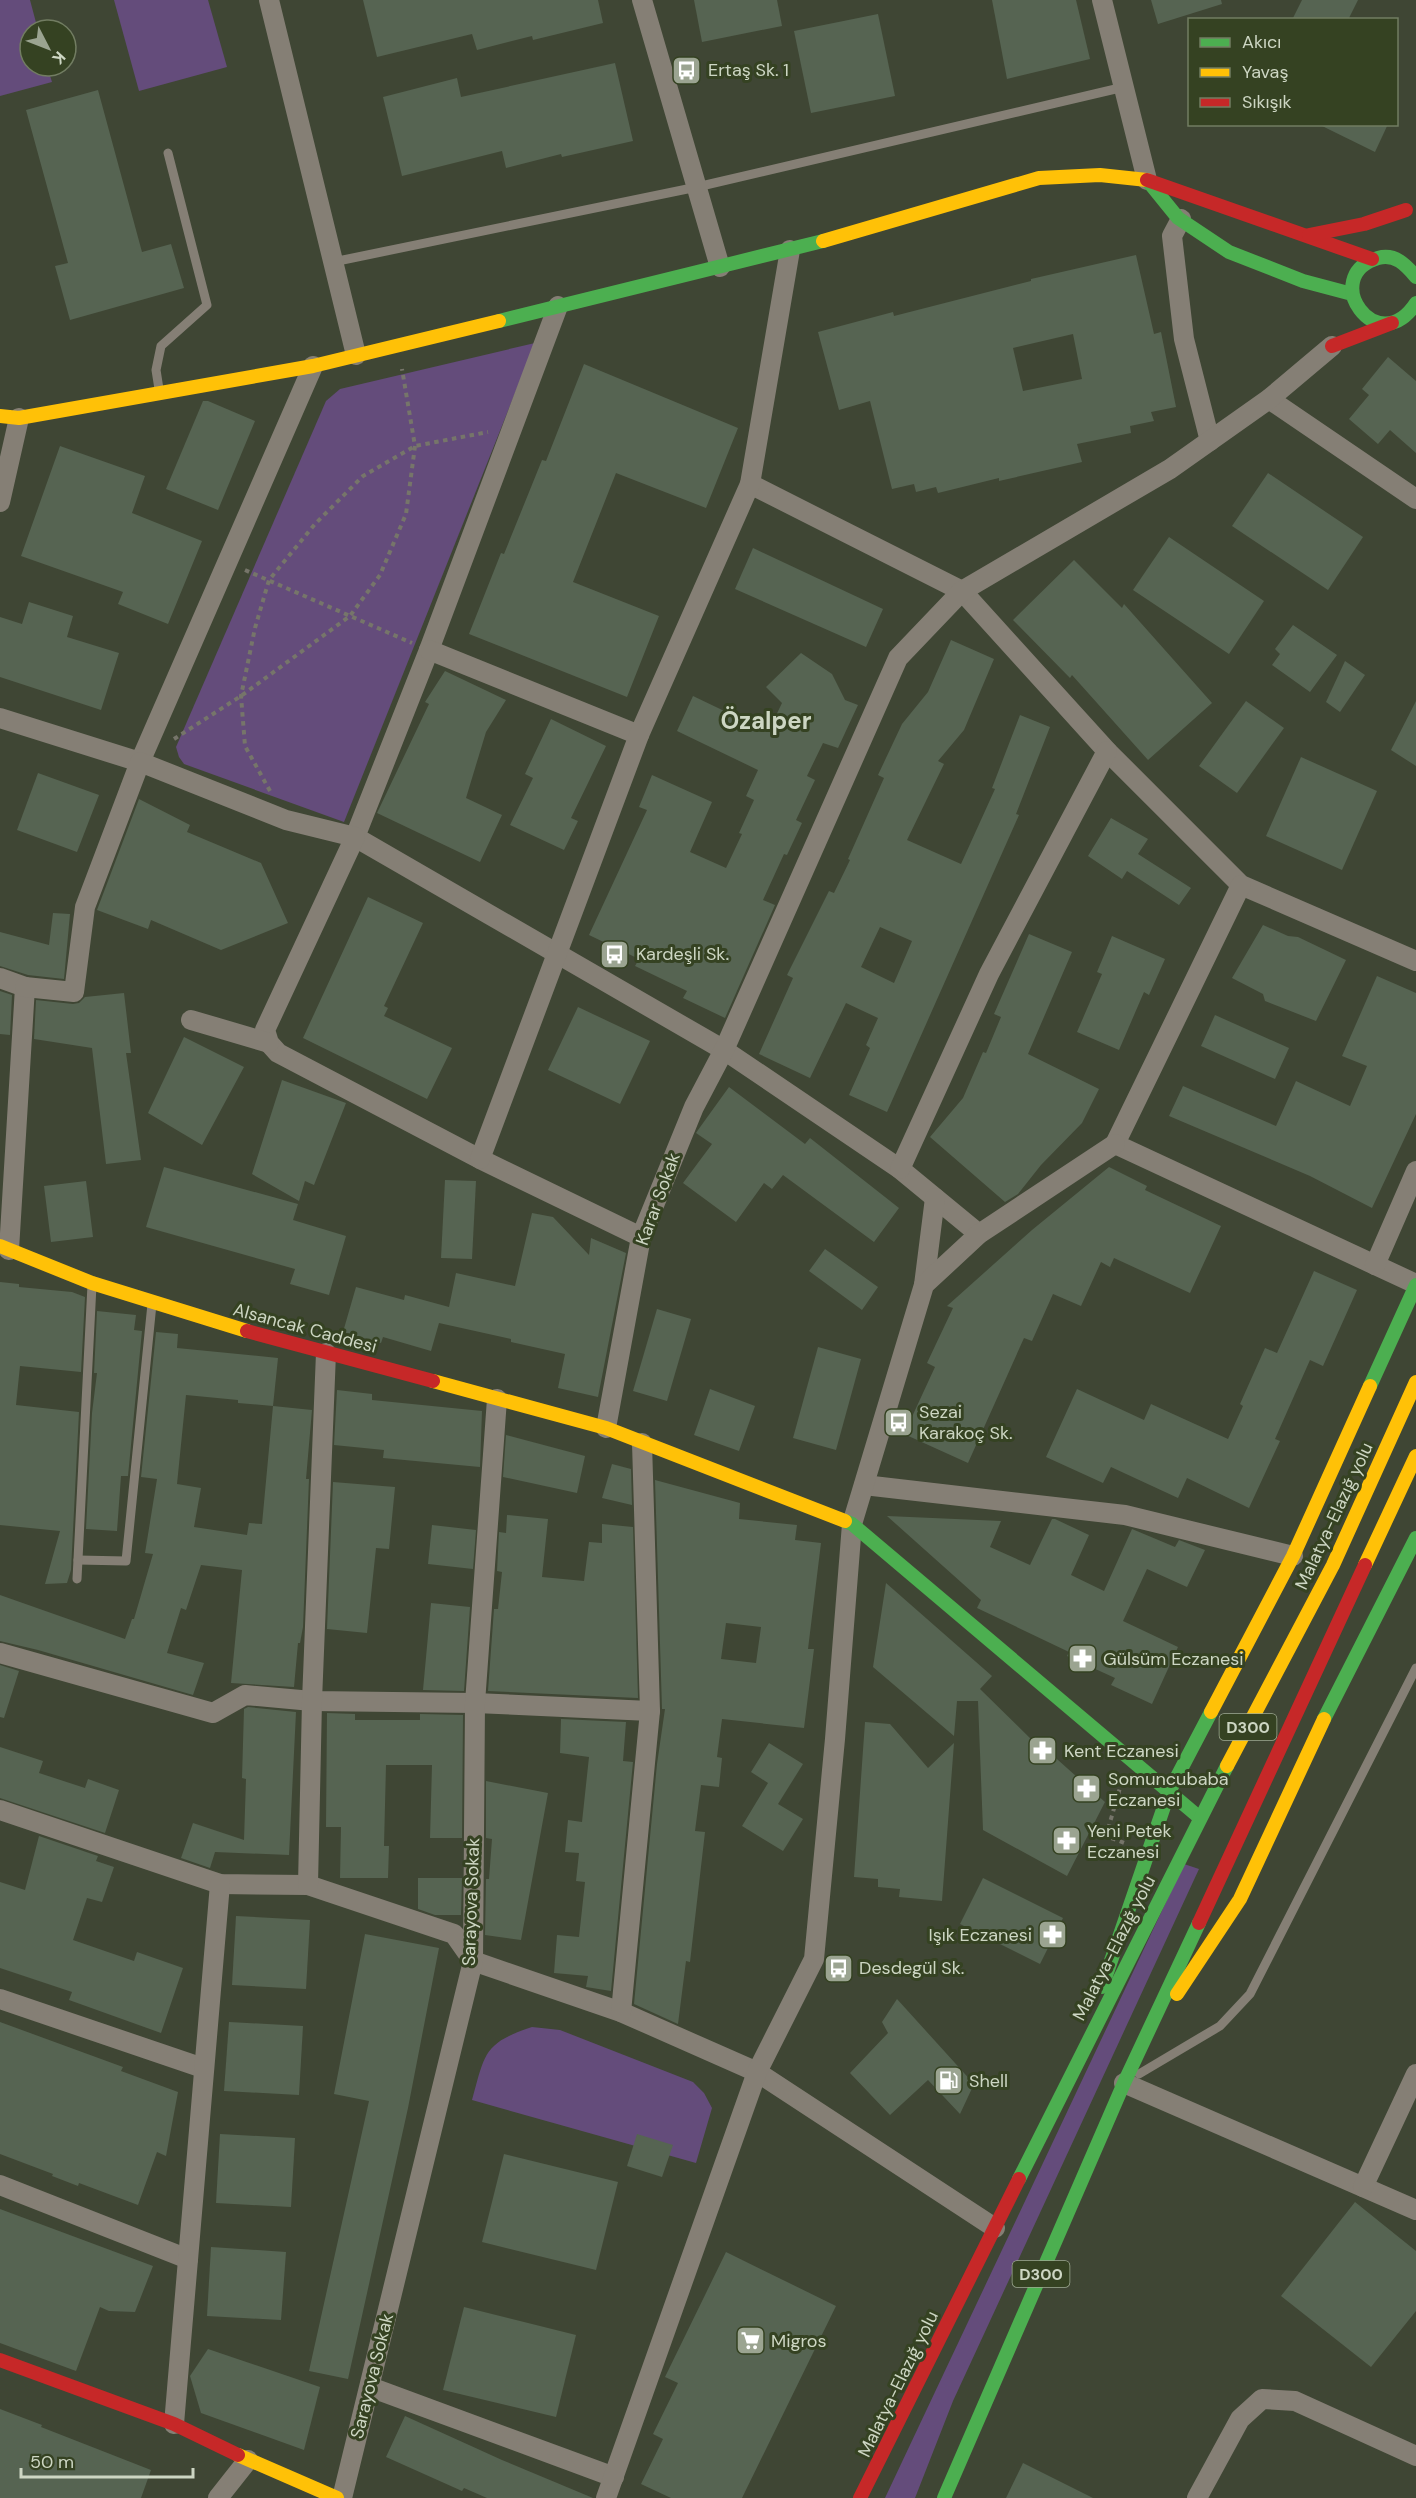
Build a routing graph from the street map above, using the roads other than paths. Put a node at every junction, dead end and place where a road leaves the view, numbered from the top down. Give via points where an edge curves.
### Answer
1 (269, 0) edge
2 (642, 0) edge
3 (1102, 0) edge
4 (1124, 87) junction
5 (168, 153) dead end
6 (1147, 180) junction
7 (697, 187) junction
8 (1416, 198) edge
9 (1406, 210) junction
10 (1181, 219) junction
11 (1310, 236) junction
12 (790, 250) junction
13 (1375, 258) junction
14 (333, 262) junction
15 (720, 267) junction
16 (1414, 268) edge
17 (1353, 296) junction
18 (1416, 303) edge
19 (558, 306) junction
20 (1396, 321) junction
21 (1416, 326) edge
22 (1332, 346) junction
23 (356, 355) junction
24 (313, 366) junction
25 (159, 392) junction
26 (1269, 399) junction
27 (9, 417) edge
28 (1210, 441) junction
29 (750, 484) junction
30 (1416, 499) edge
31 (0, 502) edge
32 (962, 591) junction
33 (429, 650) junction
34 (0, 718) edge
35 (639, 735) junction
36 (1107, 751) junction
37 (140, 762) junction
38 (355, 837) junction
39 (1241, 885) junction
40 (558, 954) junction
41 (1416, 961) edge
42 (0, 978) edge
43 (25, 987) junction
44 (191, 1020) dead end
45 (269, 1043) junction
46 (724, 1050) junction
47 (1115, 1144) junction
48 (480, 1159) junction
49 (900, 1169) junction
50 (1416, 1171) edge
51 (935, 1198) junction
52 (979, 1234) junction
53 (641, 1237) junction
54 (5, 1248) edge
55 (1375, 1265) junction
56 (92, 1283) junction
57 (924, 1285) junction
58 (1416, 1285) edge
59 (152, 1302) junction
60 (327, 1353) junction
61 (1416, 1382) edge
62 (497, 1399) junction
63 (606, 1428) junction
64 (642, 1443) junction
65 (1416, 1456) edge
66 (864, 1485) junction
67 (852, 1524) junction
68 (1416, 1538) edge
69 (1293, 1556) junction
70 (78, 1560) junction
71 (77, 1579) dead end
72 (0, 1653) edge
73 (1416, 1668) edge
74 (312, 1701) junction
75 (475, 1703) junction
76 (650, 1711) junction
77 (1169, 1792) junction
78 (0, 1810) edge
79 (1200, 1818) junction
80 (220, 1884) junction
81 (308, 1885) junction
82 (472, 1961) junction
83 (0, 1999) edge
84 (621, 2012) junction
85 (1139, 2050) junction
86 (203, 2068) junction
87 (1074, 2069) junction
88 (757, 2072) junction
89 (1416, 2074) edge
90 (1124, 2083) junction
91 (0, 2185) edge
92 (1363, 2187) junction
93 (1416, 2210) edge
94 (995, 2228) junction
95 (188, 2259) junction
96 (0, 2360) edge
97 (370, 2387) junction
98 (174, 2424) junction
99 (1416, 2456) edge
100 (248, 2460) junction
101 (614, 2477) junction
102 (862, 2496) edge
103 (218, 2498) edge
104 (339, 2498) edge
105 (606, 2498) edge
106 (944, 2498) edge
107 (1197, 2498) edge

1 - 14 street
2 - 7 street
3 - 4 street
4 - 6 street
4 - 7 lane
5 - 25 lane via 207,305 161,346 156,370
6 - 10 main road
6 - 11 main road
6 - 12 main road via 1101,175 1039,178
7 - 14 lane
7 - 15 street
8 - 9 main road
9 - 11 main road
9 - 13 main road
10 - 17 main road via 1229,252
10 - 28 street via 1172,236 1184,339
11 - 13 main road
12 - 15 main road
12 - 29 street
13 - 16 main road via 1393,257
13 - 17 main road via 1355,275
14 - 23 street
15 - 19 main road
17 - 20 main road via 1362,314 1370,320
17 - 22 main road
18 - 20 main road
19 - 23 main road
19 - 33 street
20 - 21 main road
20 - 22 main road
22 - 26 street, Karar Sokak
23 - 24 main road
24 - 25 main road
24 - 37 street
25 - 27 main road
26 - 28 street, Karar Sokak
26 - 30 street
27 - 31 street
28 - 32 street, Karar Sokak via 1170,469
29 - 32 street
29 - 35 street
32 - 36 street
32 - 46 street, Karar Sokak via 898,658
33 - 35 street
33 - 38 street
34 - 37 street
35 - 40 street
36 - 39 street
36 - 49 street via 989,974
37 - 38 street via 286,820
37 - 43 street via 85,907 74,992
38 - 40 street
38 - 45 street via 265,1030
39 - 41 street
39 - 47 street
40 - 46 street
40 - 48 street
42 - 43 street
43 - 54 street
44 - 45 street
45 - 48 street via 278,1053
46 - 49 street
46 - 53 street, Karar Sokak via 694,1107
47 - 52 street
47 - 55 street
48 - 53 street
49 - 51 street
50 - 55 street
51 - 52 street
51 - 57 street
52 - 57 street
53 - 63 street, Karar Sokak
54 - 56 main road, Alsancak Caddesi
55 - 58 street
56 - 59 main road, Alsancak Caddesi
56 - 70 lane
57 - 66 street
58 - 69 main road
59 - 60 main road, Alsancak Caddesi
59 - 70 lane via 126,1561
60 - 62 main road, Alsancak Caddesi
60 - 74 street
61 - 79 main road, Malatya-Elazığ yolu / D300 via 1333,1565
62 - 63 main road, Alsancak Caddesi
62 - 75 street, Sarayova Sokak
63 - 64 main road, Alsancak Caddesi
64 - 67 main road, Alsancak Caddesi
64 - 76 street
65 - 85 main road, D300
66 - 67 street
66 - 69 street via 1125,1515
67 - 77 main road, Alsancak Caddesi
67 - 88 street via 814,1959
68 - 85 main road via 1311,1745 1240,1899
69 - 77 main road
70 - 71 lane
72 - 74 street via 213,1713 245,1695
73 - 90 lane via 1250,1994 1220,2026
74 - 75 street
74 - 81 street
75 - 76 street
75 - 82 street, Sarayova Sokak
76 - 84 street
77 - 79 main road, Alsancak Caddesi
77 - 87 main road
78 - 80 street
79 - 87 main road, Malatya-Elazığ yolu / D300
80 - 81 street
80 - 86 street
81 - 82 street via 454,1934
82 - 84 street
82 - 97 street, Sarayova Sokak
83 - 86 street
84 - 88 street
85 - 90 main road, D300
86 - 95 street
87 - 94 main road, Malatya-Elazığ yolu / D300
88 - 94 street
88 - 101 street
89 - 92 street
90 - 92 street
90 - 106 main road, D300
91 - 95 street
92 - 93 street
94 - 102 main road, Malatya-Elazığ yolu / D300
95 - 98 street
96 - 98 main road
97 - 101 street
97 - 104 street, Sarayova Sokak
98 - 100 main road
99 - 107 street via 1295,2401 1262,2399 1240,2419
100 - 103 street
100 - 104 main road
101 - 105 street

